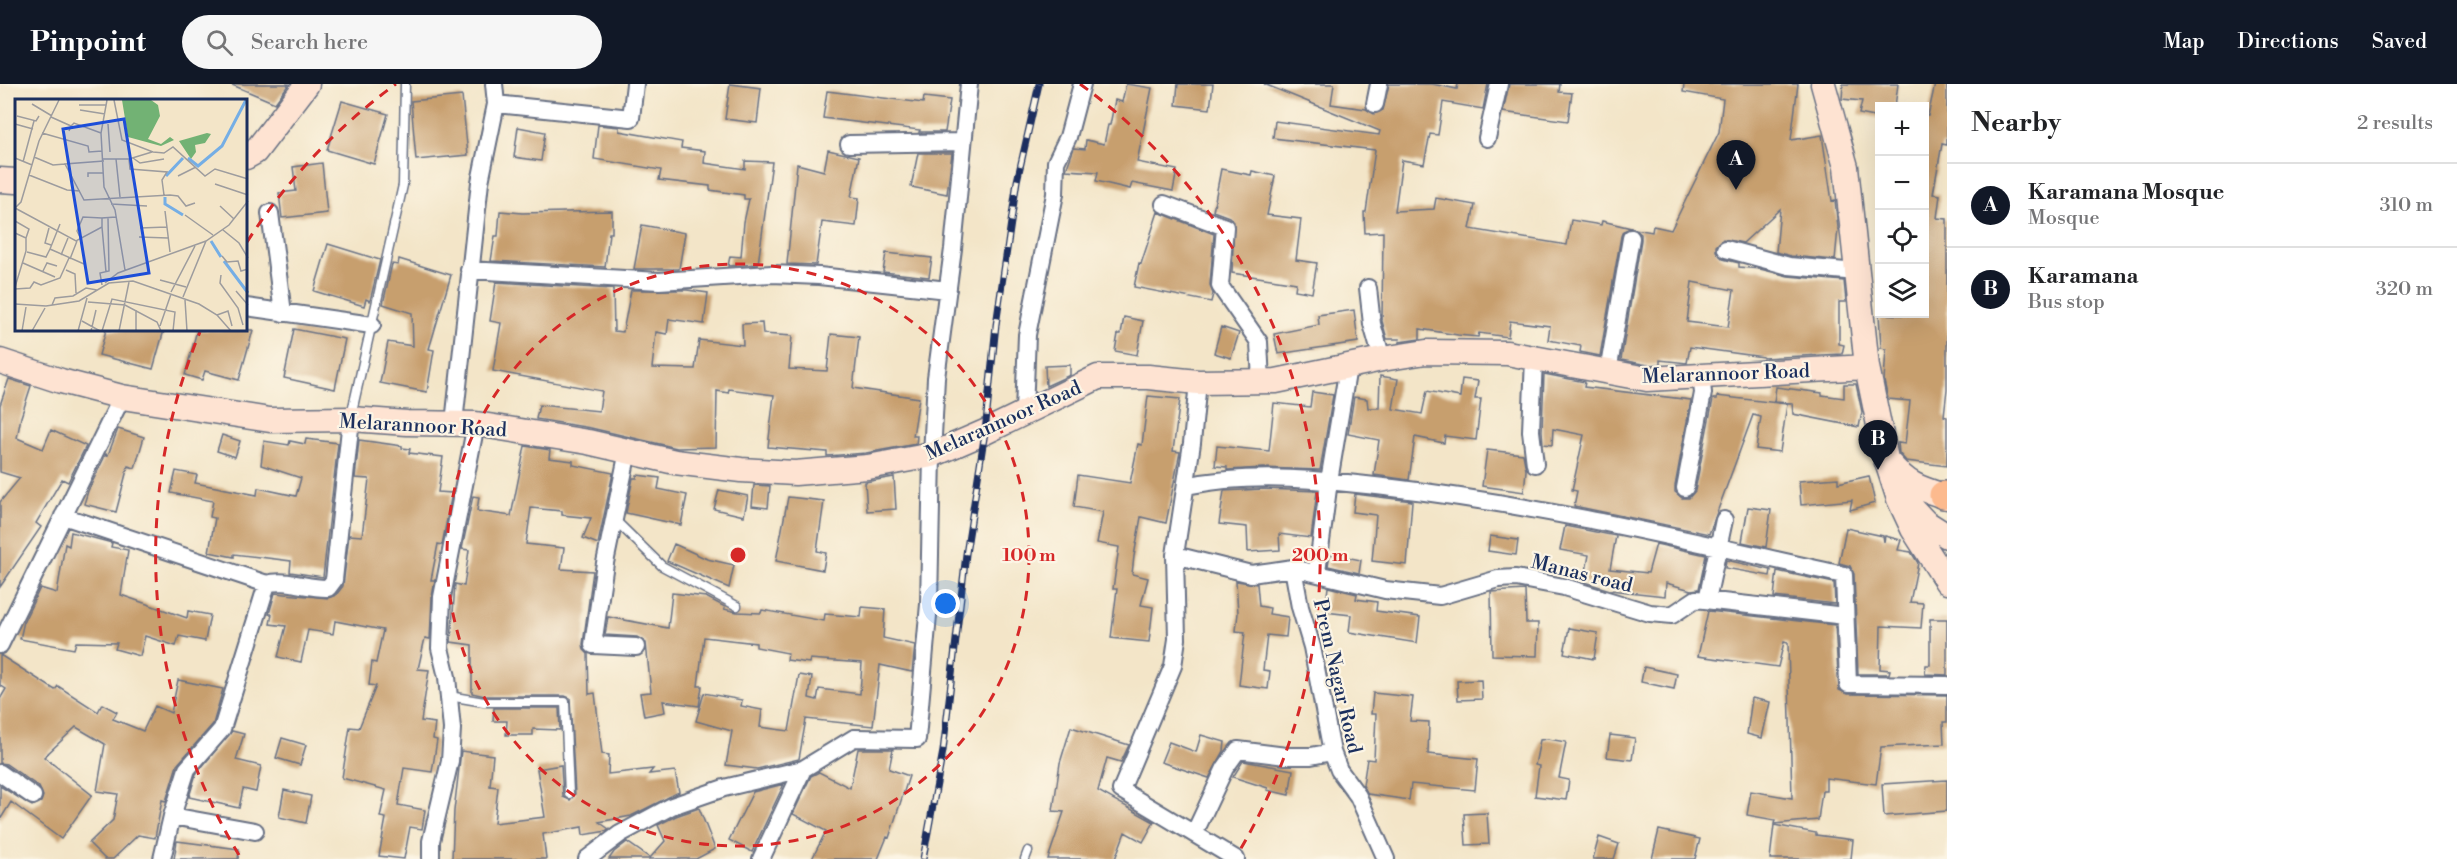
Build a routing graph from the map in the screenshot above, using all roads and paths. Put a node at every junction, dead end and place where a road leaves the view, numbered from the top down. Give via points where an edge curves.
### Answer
1 (307, 84) edge
2 (405, 84) edge
3 (494, 84) edge
4 (635, 84) edge
5 (969, 84) edge
6 (1082, 84) edge
7 (1379, 84) edge
8 (1499, 84) edge
9 (1823, 84) edge
10 (496, 104) junction
11 (1375, 104) dead end
12 (1488, 138) dead end
13 (963, 142) junction
14 (849, 144) dead end
15 (248, 156) edge
16 (0, 180) edge
17 (15, 181) edge
18 (1164, 204) dead end
19 (270, 213) dead end
20 (1631, 238) dead end
21 (1726, 249) dead end
22 (469, 270) junction
23 (1857, 272) junction
24 (1368, 288) dead end
25 (948, 290) junction
26 (248, 307) edge
27 (284, 313) junction
28 (372, 325) junction
29 (1534, 358) junction
30 (1382, 359) junction
31 (0, 361) edge
32 (1867, 367) junction
33 (1348, 368) junction
34 (1608, 372) junction
35 (1701, 376) junction
36 (1198, 382) junction
37 (1261, 382) junction
38 (122, 397) junction
39 (1024, 412) junction
40 (351, 419) junction
41 (465, 424) junction
42 (628, 451) junction
43 (932, 456) junction
44 (1886, 459) junction
45 (1535, 465) dead end
46 (1329, 481) junction
47 (1186, 486) junction
48 (1685, 488) dead end
49 (1896, 489) junction
50 (1946, 496) edge
51 (63, 516) junction
52 (614, 519) junction
53 (1724, 520) dead end
54 (1947, 536) edge
55 (1717, 547) junction
56 (1175, 555) junction
57 (1293, 568) junction
58 (1317, 572) junction
59 (1947, 582) edge
60 (267, 584) junction
61 (1707, 600) junction
62 (737, 606) dead end
63 (1845, 616) junction
64 (0, 645) edge
65 (636, 647) dead end
66 (1947, 685) edge
67 (448, 696) junction
68 (1332, 752) junction
69 (803, 769) junction
70 (0, 773) edge
71 (569, 794) dead end
72 (33, 796) dead end
73 (172, 816) junction
74 (255, 831) dead end
75 (1194, 834) junction
76 (162, 859) edge
77 (432, 859) edge
78 (586, 859) edge
79 (761, 859) edge
80 (1236, 859) edge
81 (1386, 859) edge

1 - 15 street
2 - 28 lane via 403,185
3 - 10 street
4 - 10 street via 631,118
5 - 13 street
6 - 39 street via 1068,137 1056,162 1055,194 1027,335
7 - 11 street
8 - 12 street
9 - 23 street via 1846,167
10 - 22 street via 480,182
13 - 14 street
13 - 25 street
16 - 17 street
18 - 37 street via 1225,227 1220,286 1259,342
19 - 27 street
20 - 34 street
21 - 23 street via 1789,266
22 - 25 street via 658,281 772,274
22 - 41 street
23 - 32 street
24 - 30 street via 1372,324
25 - 43 street via 936,378
26 - 27 street
27 - 28 street
28 - 40 lane
29 - 30 street, Melarannoor Road via 1507,353 1426,352
29 - 34 street, Melarannoor Road
29 - 45 street via 1531,431
30 - 33 street, Melarannoor Road
31 - 38 street, Melarannoor Road
32 - 35 street, Melarannoor Road
32 - 44 street
33 - 37 street, Melarannoor Road
33 - 46 street
34 - 35 street, Melarannoor Road via 1647,379
35 - 48 street via 1703,393
36 - 37 street, Melarannoor Road
36 - 39 street, Melarannoor Road via 1098,377
36 - 47 street
38 - 40 street, Melarannoor Road via 270,420
38 - 51 street
39 - 43 street, Melarannoor Road
40 - 41 street, Melarannoor Road
40 - 60 street via 334,580 328,588 276,581
41 - 42 street, Melarannoor Road
41 - 67 street via 442,597 440,648
42 - 43 street, Melarannoor Road via 675,462 795,473 868,467
42 - 52 street
43 - 69 street via 929,604 917,739 854,738
44 - 49 street
44 - 50 street via 1904,480
46 - 47 street via 1218,479
46 - 55 street via 1458,496
46 - 58 street
47 - 56 street
49 - 54 street via 1925,522
49 - 59 street via 1913,529
51 - 60 street
51 - 64 street
52 - 62 lane via 662,566
52 - 65 street via 593,645
53 - 55 street
55 - 61 street
55 - 63 street via 1844,575
56 - 57 street via 1251,574
56 - 75 street via 1178,639 1173,666 1121,790
57 - 58 street, Manas road
57 - 68 street, Prem Nagar Road
58 - 61 street, Manas road via 1385,590 1440,596 1498,579 1516,578 1650,613 1672,615 1696,598
60 - 73 street via 222,729 187,769
61 - 63 street
63 - 66 street via 1848,684
67 - 71 lane via 484,702 565,702
67 - 77 street via 450,760 435,815
68 - 75 street via 1286,756 1238,750 1225,768
68 - 81 street, Prem Nagar Road via 1338,770 1358,796
69 - 78 street via 672,806 620,834
69 - 79 street
70 - 72 street
73 - 74 street
73 - 76 street
75 - 80 street

